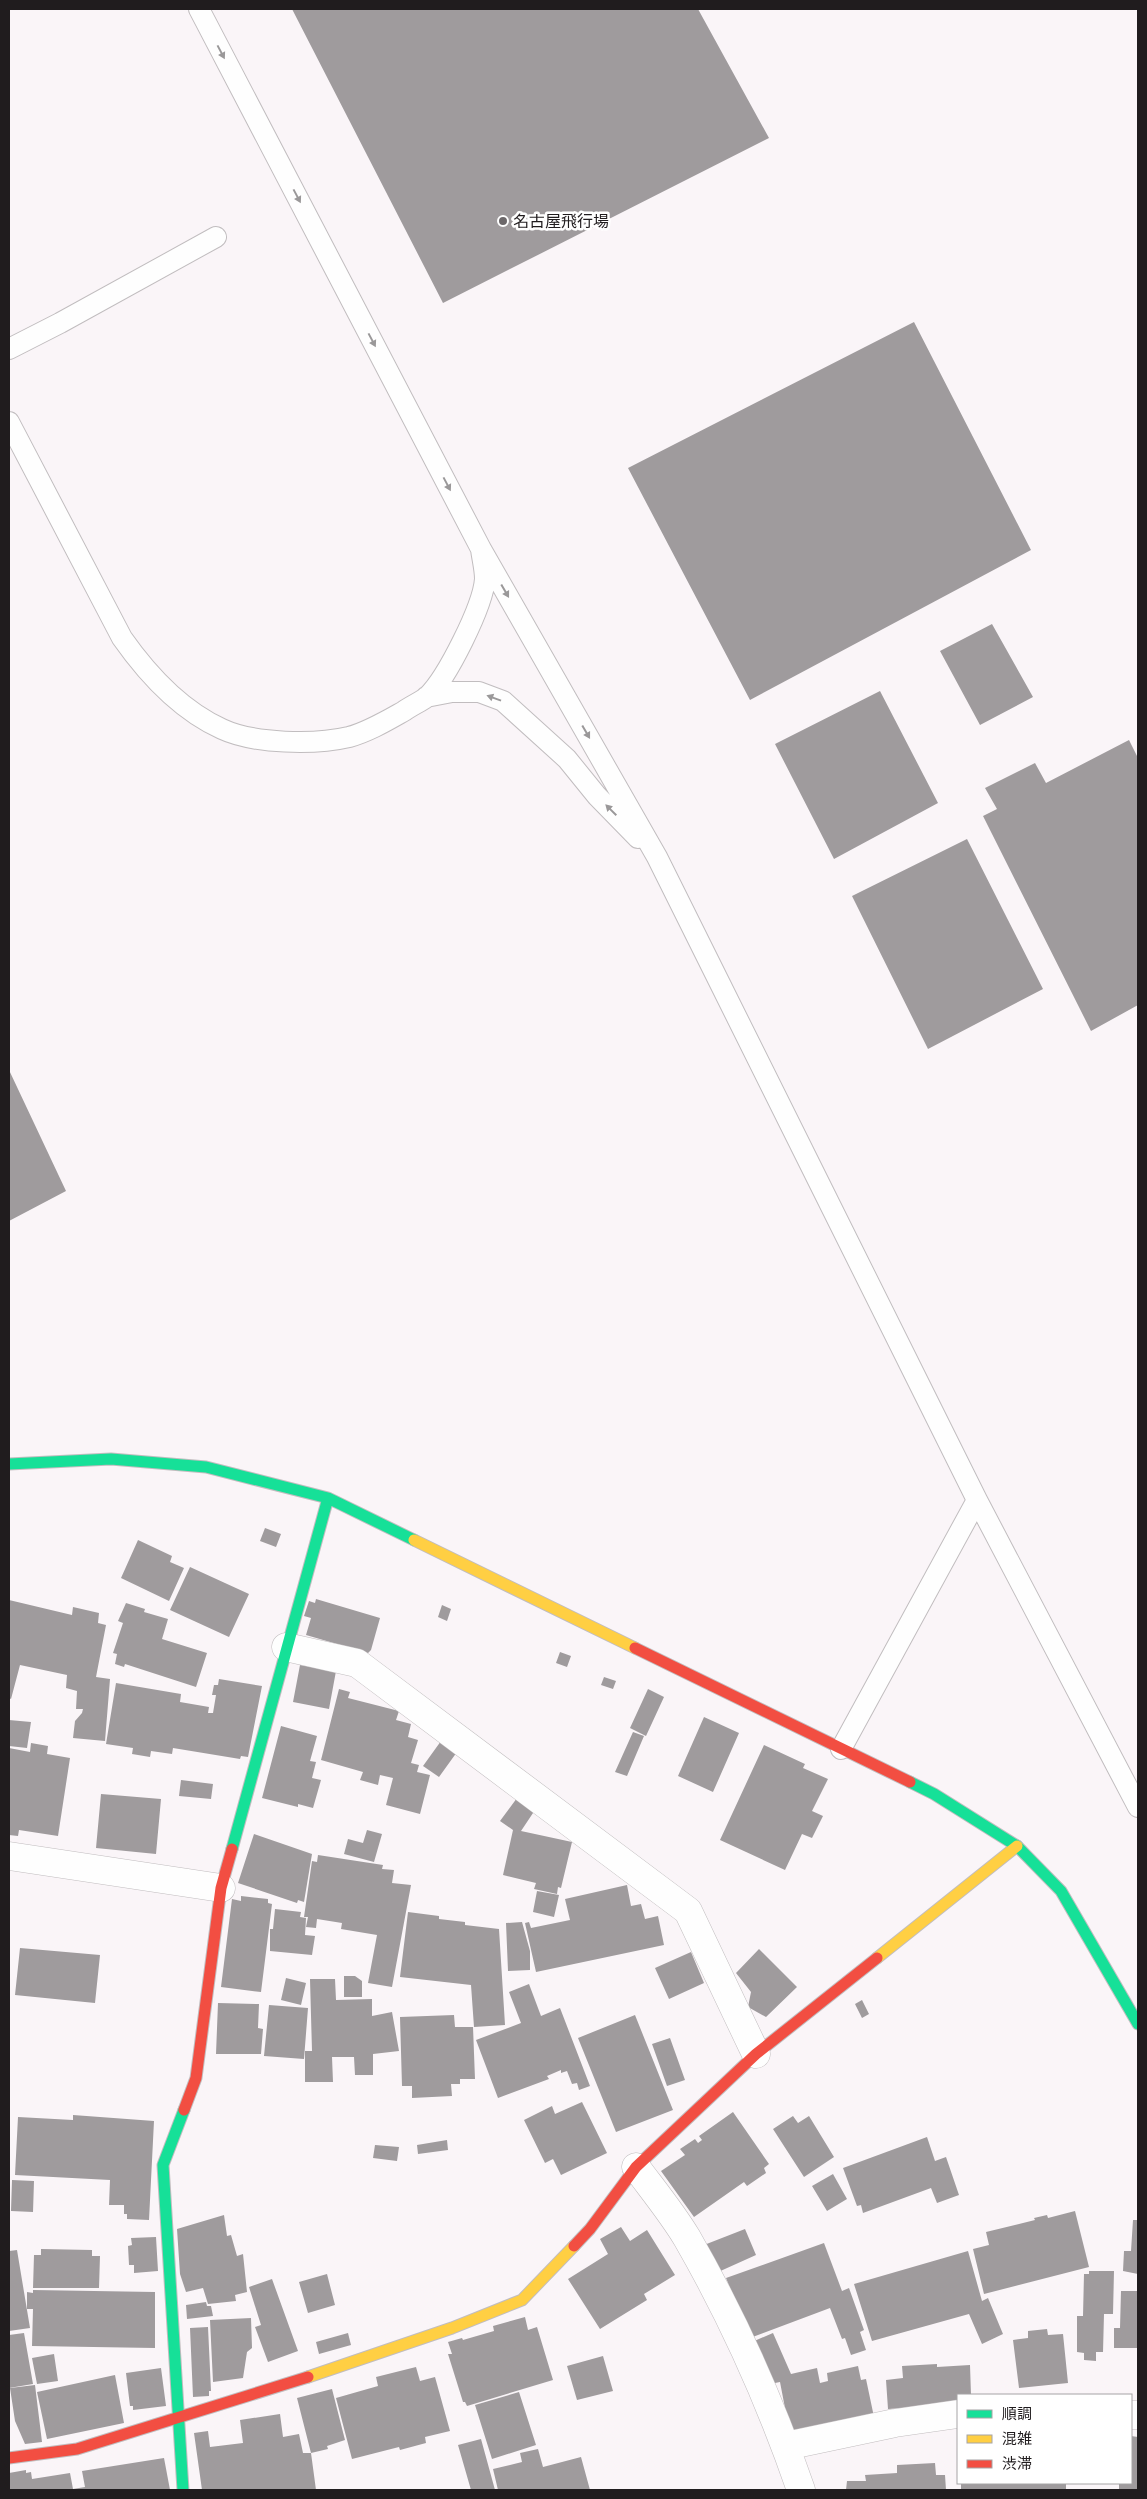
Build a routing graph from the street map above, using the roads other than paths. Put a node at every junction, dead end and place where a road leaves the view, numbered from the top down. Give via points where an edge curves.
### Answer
1 (199, 9) edge
2 (216, 237) dead end
3 (9, 349) edge
4 (9, 422) edge
5 (481, 549) junction
6 (426, 697) junction
7 (657, 857) junction
8 (9, 1464) edge
9 (328, 1498) junction
10 (977, 1500) junction
11 (286, 1647) junction
12 (842, 1749) junction
13 (1138, 1807) edge
14 (1017, 1846) junction
15 (9, 1856) edge
16 (221, 1888) junction
17 (1138, 2024) edge
18 (756, 2054) junction
19 (636, 2167) junction
20 (957, 2414) edge
21 (176, 2418) junction
22 (786, 2446) junction
23 (9, 2458) edge
24 (183, 2490) edge
25 (801, 2490) edge

1 -> 5 lane
2 - 3 lane
4 - 6 lane via 122,638 144,668 188,709 222,730 263,739 307,742 350,736 389,720
5 - 6 lane via 485,579 478,604 450,668
5 -> 7 lane
7 -> 6 lane via 597,796 567,758 503,701 479,692 452,692
7 - 10 lane
8 - 9 street via 111,1459 206,1467
9 - 11 street
9 - 12 street
10 - 12 lane
10 - 13 lane
11 - 16 street
11 - 18 street via 357,1663 688,1911
12 - 14 street via 934,1794
14 - 17 street via 1061,1891
14 - 18 street
15 - 16 street
16 - 21 street via 196,2078 163,2165
18 - 19 street
19 - 21 street via 590,2229 522,2300 324,2372
19 - 22 street via 686,2237 741,2342
20 - 22 street via 895,2422
21 - 23 street via 77,2449
21 - 24 street
22 - 25 street

